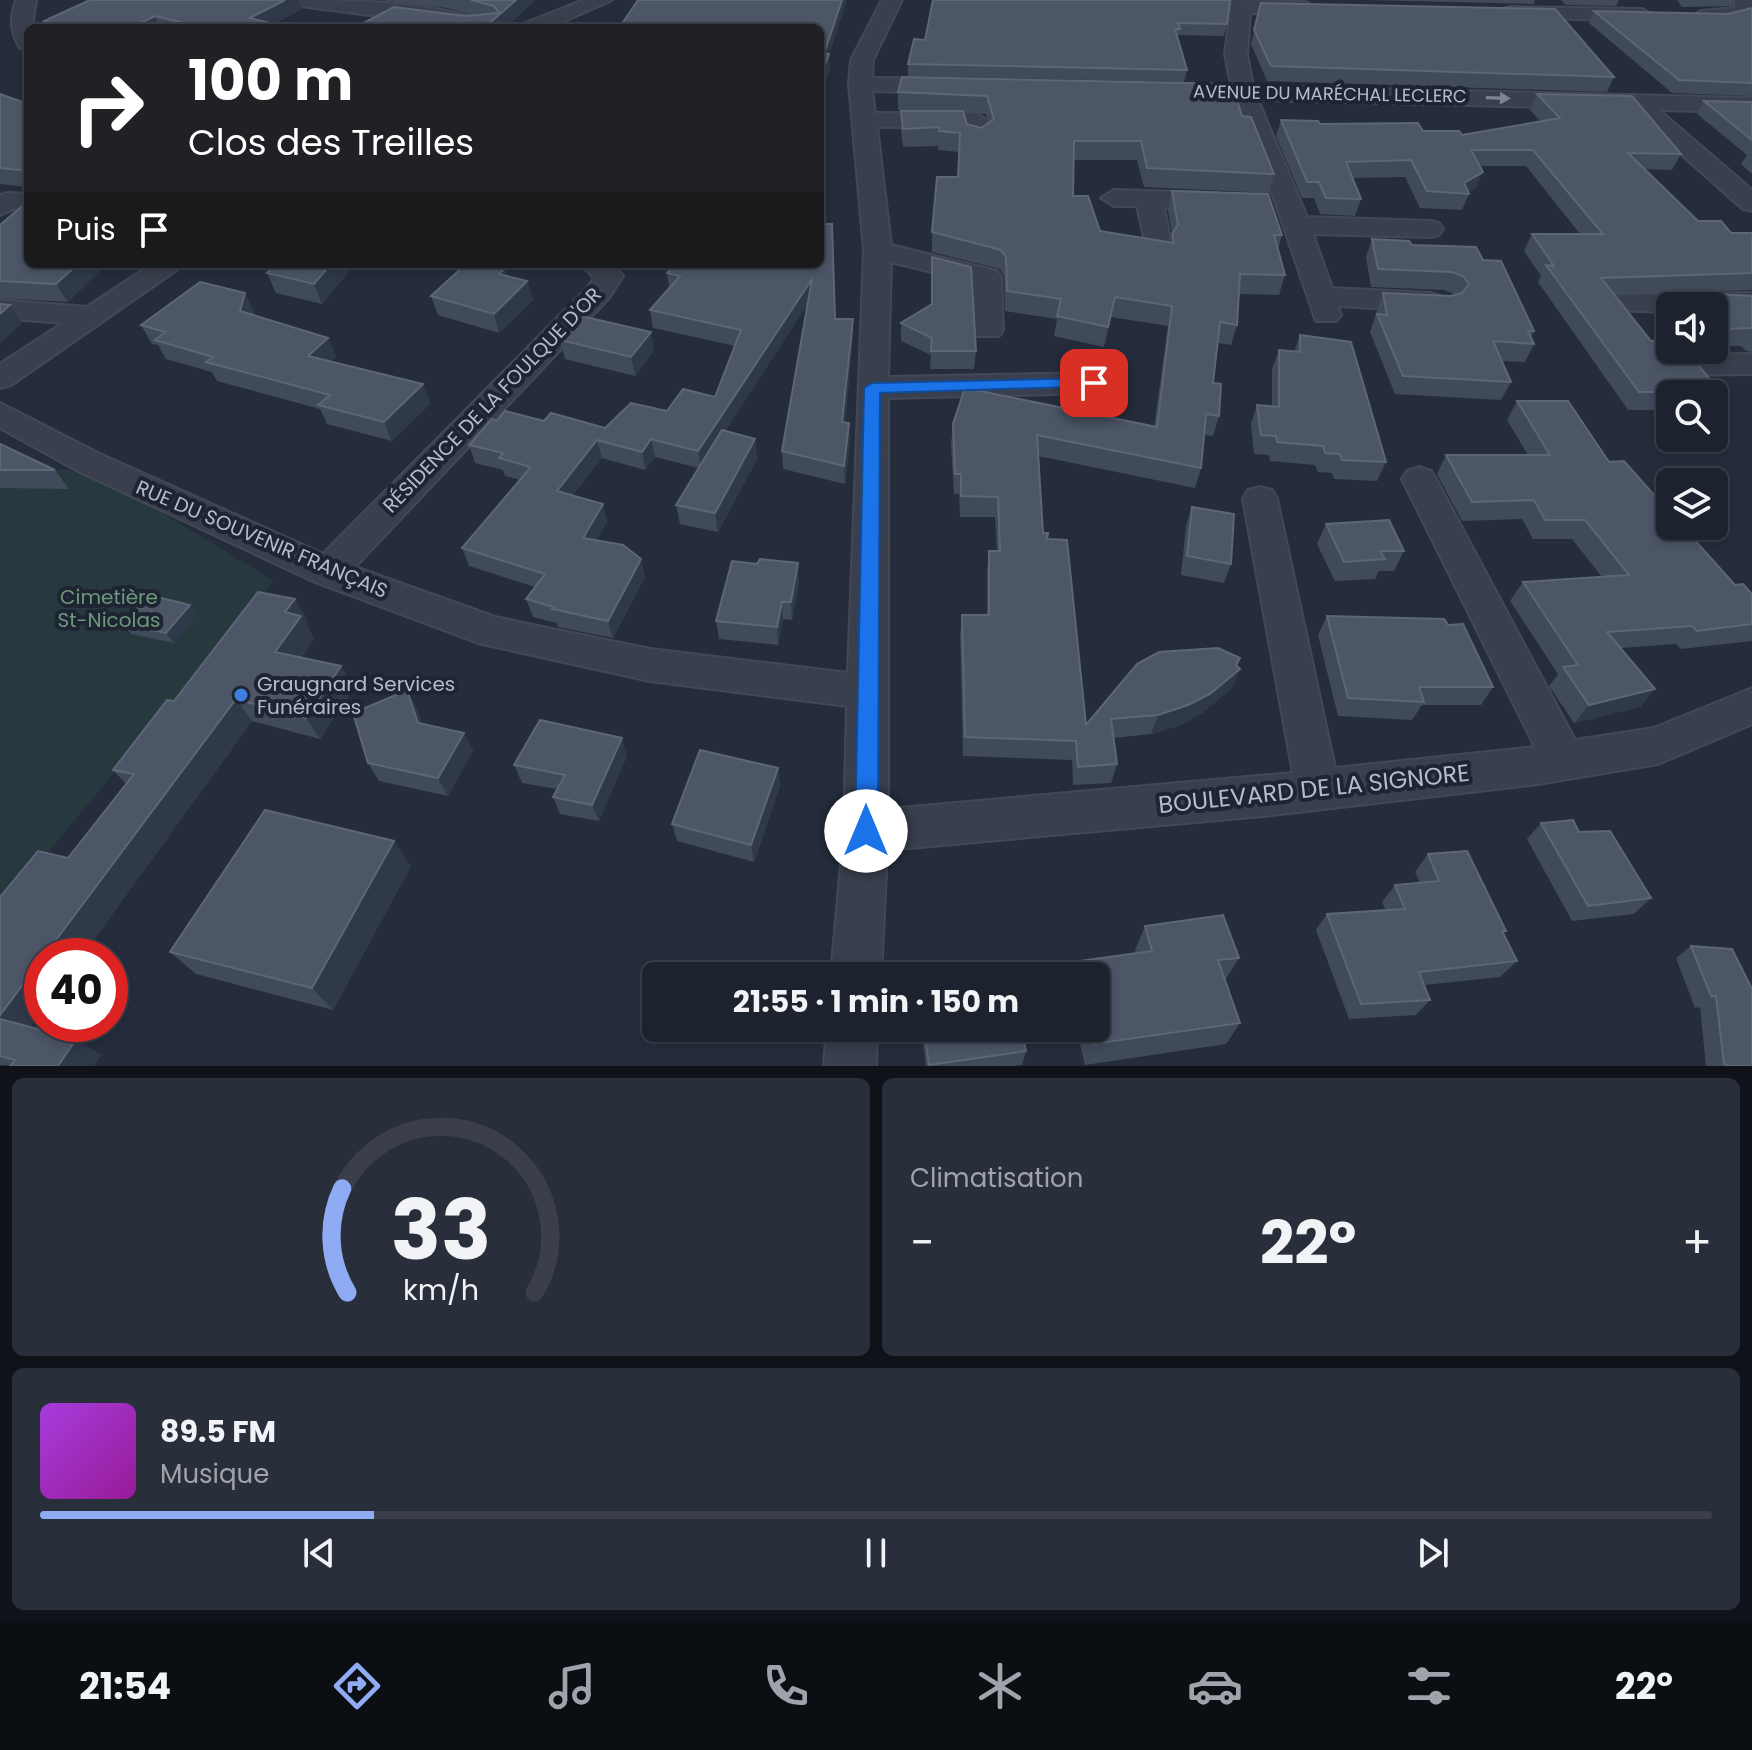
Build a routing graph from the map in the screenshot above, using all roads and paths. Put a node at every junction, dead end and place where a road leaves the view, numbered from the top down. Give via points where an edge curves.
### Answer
1 (26, 0) edge
2 (300, 0) edge
3 (602, 0) edge
4 (892, 0) edge
5 (1745, 0) edge
6 (1241, 4) edge
7 (1333, 9) edge
8 (1488, 12) edge
9 (478, 24) edge
10 (540, 24) edge
11 (24, 36) edge
12 (860, 84) junction
13 (969, 87) edge
14 (1156, 91) edge
15 (1244, 93) junction
16 (1636, 102) junction
17 (1752, 105) edge
18 (864, 120) junction
19 (978, 137) edge
20 (1740, 182) edge
21 (1114, 198) dead end
22 (1149, 199) junction
23 (24, 202) edge
24 (1752, 203) edge
25 (0, 207) edge
26 (1293, 214) junction
27 (1430, 229) dead end
28 (1157, 245) edge
29 (878, 250) junction
30 (165, 268) edge
31 (600, 268) edge
32 (1443, 302) edge
33 (1752, 302) edge
34 (1618, 304) edge
35 (0, 309) edge
36 (94, 316) junction
37 (988, 330) dead end
38 (1752, 364) edge
39 (1678, 365) edge
40 (0, 378) edge
41 (1094, 383) dead end
42 (872, 388) junction
43 (0, 414) edge
44 (1419, 479) dead end
45 (1260, 499) dead end
46 (328, 572) junction
47 (866, 692) junction
48 (1752, 705) edge
49 (1564, 761) junction
50 (1318, 789) junction
51 (866, 831) junction
52 (857, 962) edge
53 (851, 1042) edge
54 (850, 1066) edge

1 - 11 street via 21,15
2 - 9 street
3 - 10 street
4 - 12 street via 862,60
5 - 8 street via 1745,13 1721,17
6 - 7 street
6 - 15 street via 1233,43
12 - 13 street
12 - 18 street
14 - 15 street, AVENUE DU MARÉCHAL LECLERC
15 -> 16 street, AVENUE DU MARÉCHAL LECLERC
15 - 26 street
16 - 17 street, AVENUE DU MARÉCHAL LECLERC
16 - 20 street
18 - 19 street via 975,120
18 - 29 street
20 - 24 street
21 - 22 street
22 - 26 street via 1250,202
22 - 28 street
23 - 25 street via 8,201
26 - 27 street
26 - 32 street via 1323,306
29 - 37 street via 987,277
29 - 42 street
30 - 36 street
31 - 46 street, RÉSIDENCE DE LA FOULQUE D'OR via 609,276 599,292
33 - 34 street
35 - 36 street
36 - 40 street
38 - 39 street
41 - 42 street
42 - 47 street
43 - 46 street, RUE DU SOUVENIR FRANÇAIS via 90,463
44 - 49 street
45 - 50 street
46 - 47 street, RUE DU SOUVENIR FRANÇAIS via 492,632 650,665
47 - 51 street
48 - 49 street, BOULEVARD DE LA SIGNORE via 1658,746
49 - 50 street, BOULEVARD DE LA SIGNORE
50 - 51 street, BOULEVARD DE LA SIGNORE
51 - 52 street
53 - 54 street

